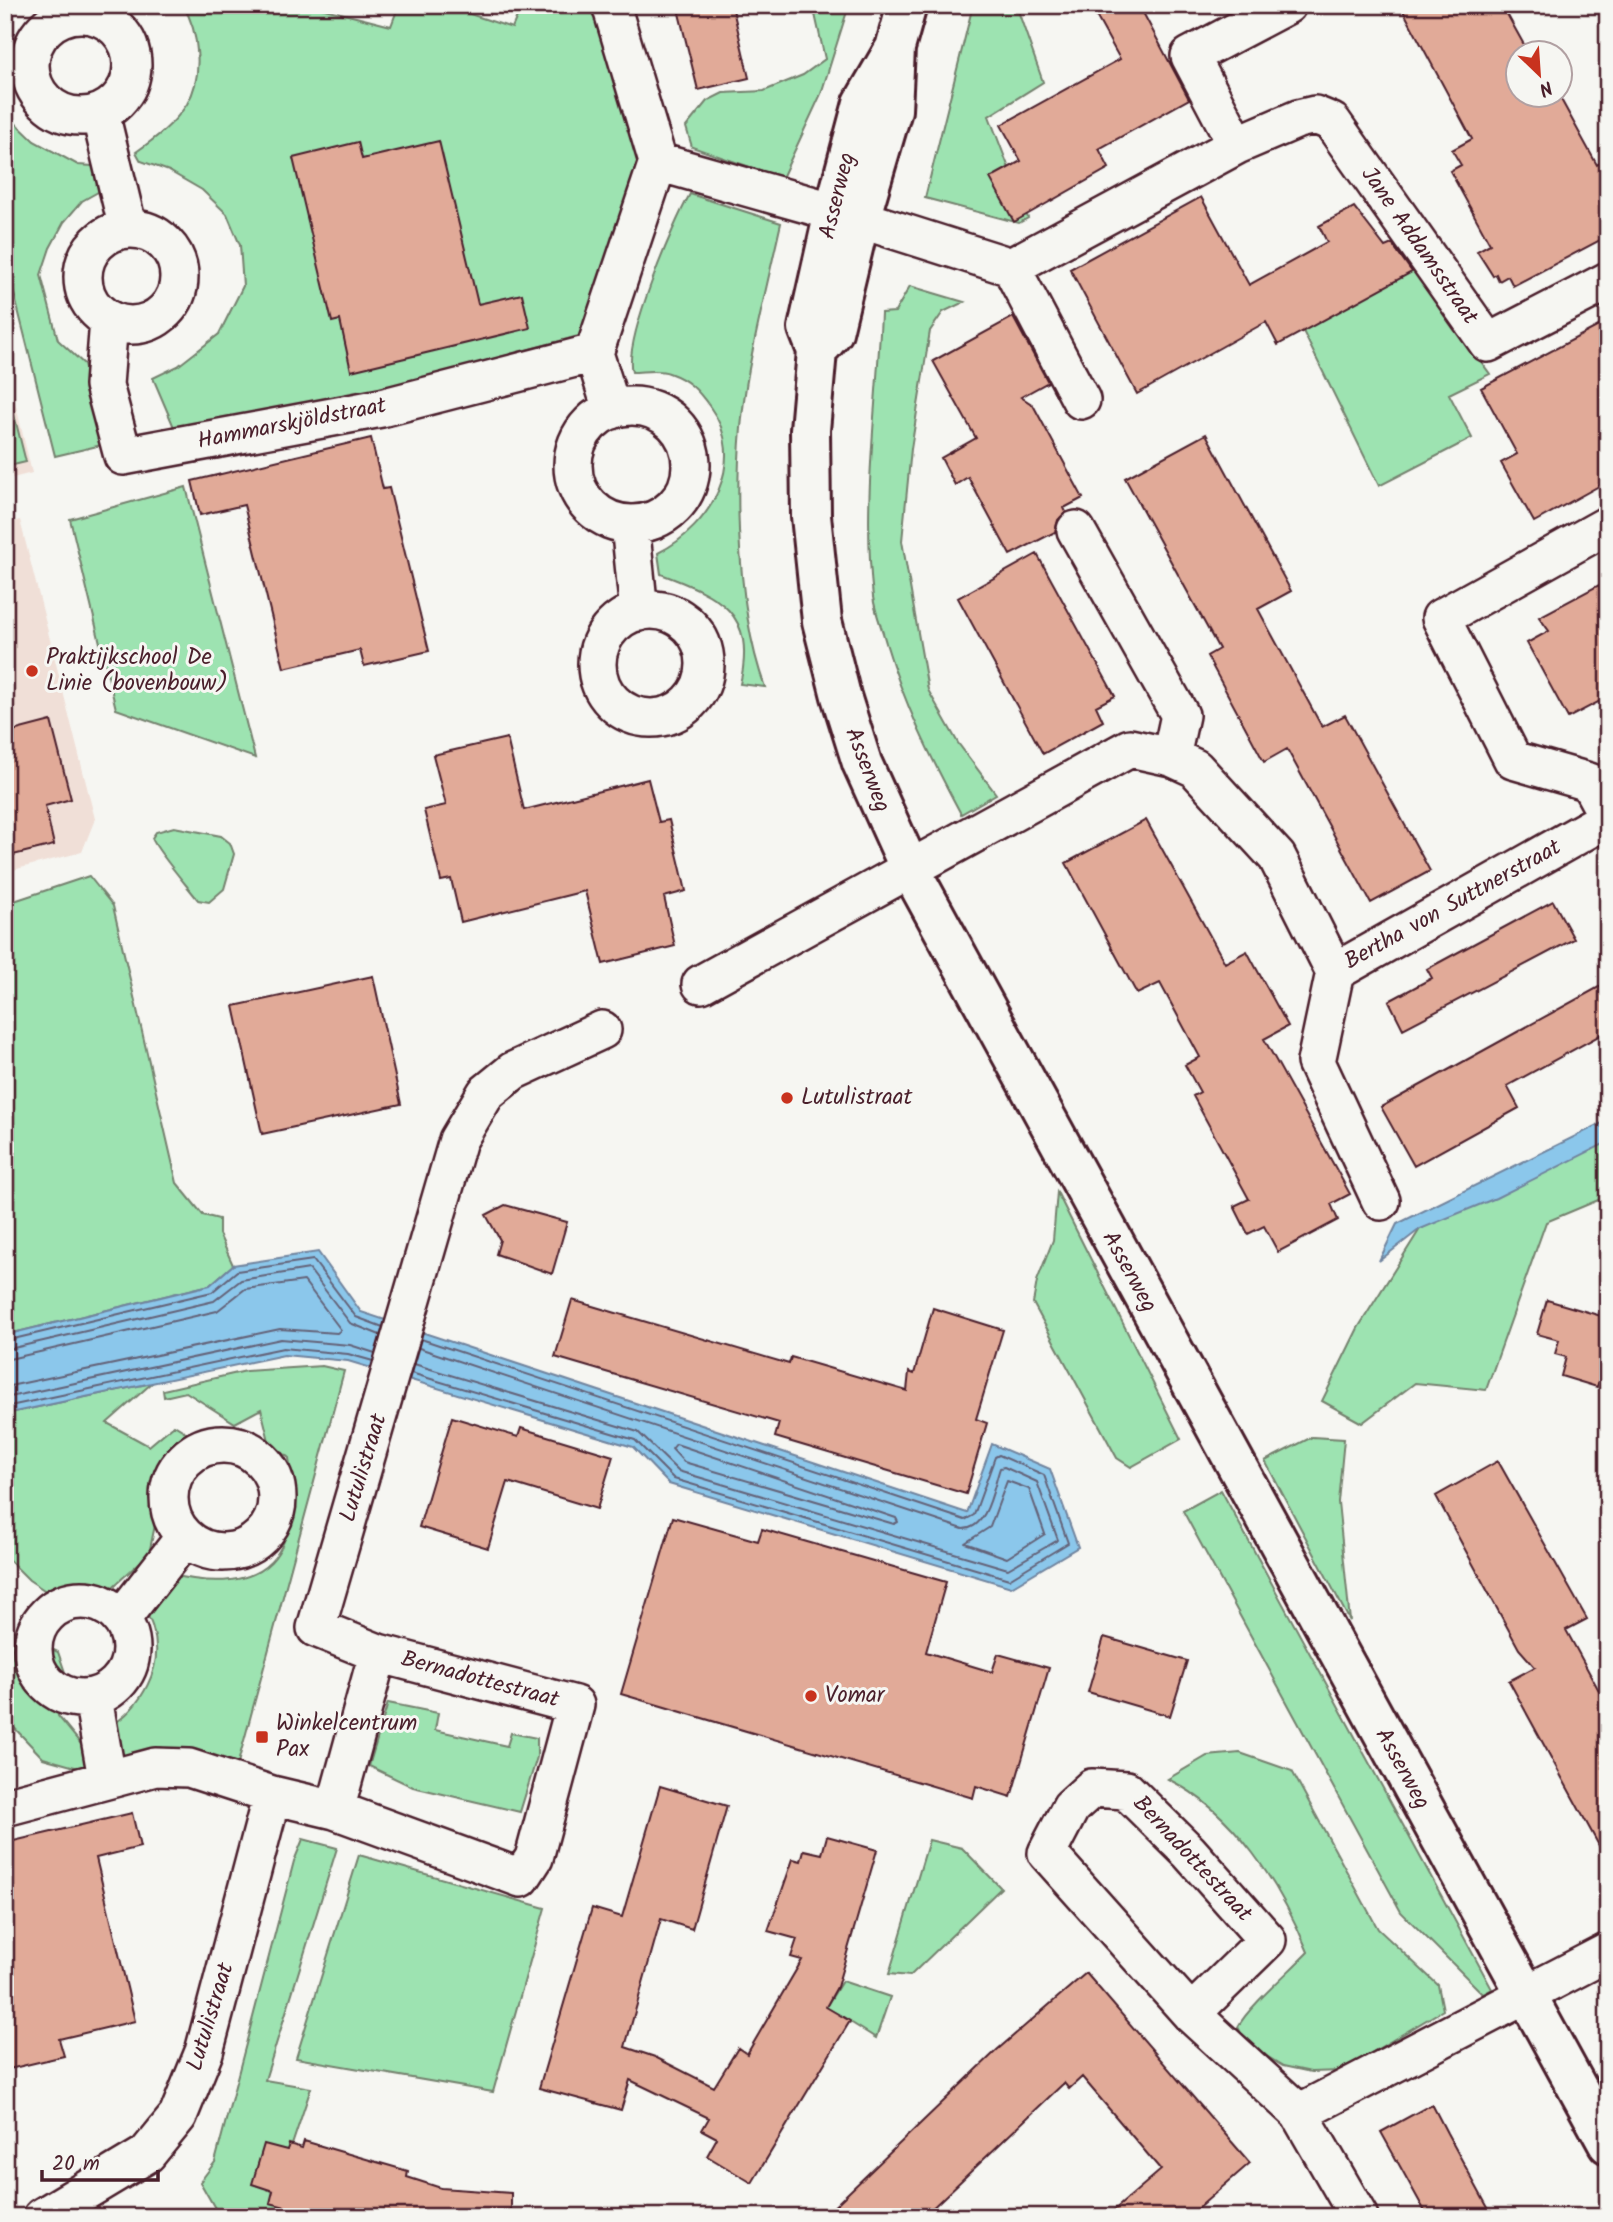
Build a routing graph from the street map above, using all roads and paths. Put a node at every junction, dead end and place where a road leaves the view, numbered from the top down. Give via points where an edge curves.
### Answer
1 (611, 5) edge
2 (907, 5) edge
3 (1287, 5) edge
4 (100, 113) dead end
5 (1237, 145) junction
6 (658, 162) junction
7 (847, 216) junction
8 (128, 229) junction
9 (1011, 267) junction
10 (1608, 281) edge
11 (109, 320) junction
12 (594, 353) junction
13 (1081, 400) dead end
14 (612, 410) junction
15 (630, 524) junction
16 (1608, 525) edge
17 (1076, 530) dead end
18 (639, 612) dead end
19 (1171, 757) junction
20 (1608, 818) edge
21 (909, 869) junction
22 (1335, 972) junction
23 (701, 984) dead end
24 (602, 1030) dead end
25 (1381, 1201) dead end
26 (185, 1537) dead end
27 (121, 1619) junction
28 (378, 1653) junction
29 (93, 1698) junction
30 (107, 1778) junction
31 (272, 1795) junction
32 (5, 1807) edge
33 (335, 1810) junction
34 (1608, 1952) edge
35 (1525, 1995) junction
36 (1191, 2014) junction
37 (1299, 2113) junction
38 (1608, 2144) edge
39 (1348, 2213) edge
40 (42, 2217) edge

1 - 6 street
2 - 7 street, Asserweg via 895,48 892,110
3 - 5 street via 1190,56
4 - 8 street
5 - 9 street, Jane Addamsstraat
5 - 10 street, Jane Addamsstraat via 1298,119 1315,115 1332,122 1488,343
6 - 7 street
6 - 12 street
7 - 9 street
7 - 21 street, Asserweg via 833,332 817,351 810,430 811,516 822,621 862,763
8 - 11 street via 99,241 83,267 88,298
8 - 11 street via 158,237 177,263 178,278 171,301 155,318 125,325
9 - 13 street
11 - 12 street, Hammarskjöldstraat via 104,386 123,456 381,408
12 - 14 street
14 - 15 street via 583,432 575,448 575,484 596,513 612,522
14 - 15 street via 630,406 666,417 688,447 691,465 680,501 649,522
15 - 18 street
16 - 20 street, Bertha von Suttnerstraat via 1441,618 1513,760 1589,782
17 - 19 street via 1180,715
19 - 21 street, Bertha von Suttnerstraat via 1130,748
19 - 22 street, Bertha von Suttnerstraat via 1195,768 1277,857
20 - 22 street, Bertha von Suttnerstraat
21 - 23 street
21 - 35 street, Asserweg
22 - 25 street, Bertha von Suttnerstraat via 1316,1062
24 - 28 street, Lutulistraat via 513,1072 486,1093 458,1140 316,1628
26 - 27 street
27 - 29 street via 129,1634 128,1666 121,1680
27 - 29 street via 97,1602 67,1601 42,1618 35,1632 33,1662 45,1682 63,1695
28 - 33 street, Bernadottestraat
28 - 33 street, Bernadottestraat via 575,1705 534,1858 521,1878
29 - 30 street
30 - 31 street via 155,1767 189,1768
30 - 32 street
31 - 33 street, Bernadottestraat
31 - 40 street, Lutulistraat via 204,2052 178,2116 147,2154
34 - 35 street
35 - 37 street
35 - 38 street, Asserweg
36 - 36 street, Bernadottestraat via 1046,1853 1071,1807 1092,1788 1126,1790 1267,1940
36 - 37 street, Bernadottestraat
37 - 39 street, Bernadottestraat

